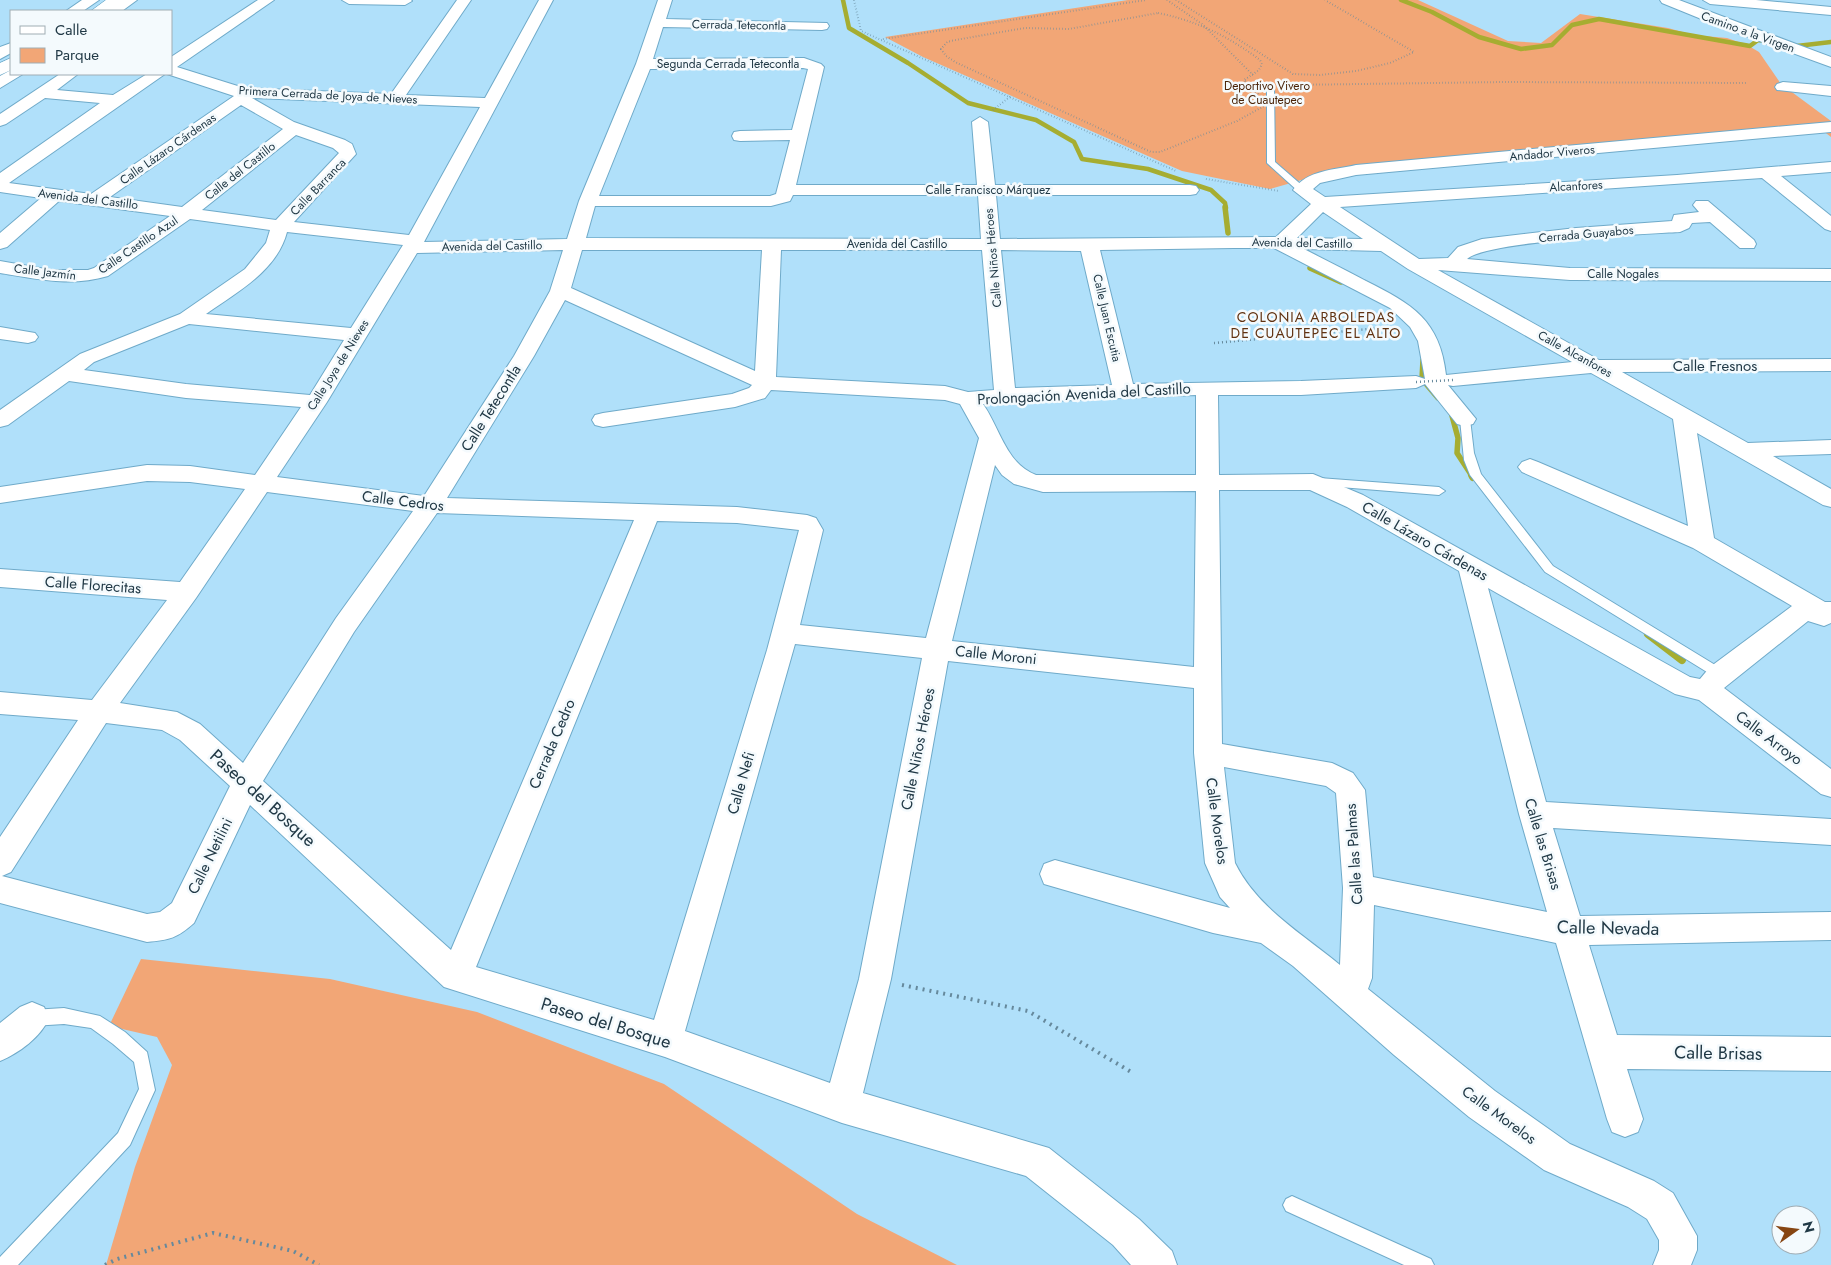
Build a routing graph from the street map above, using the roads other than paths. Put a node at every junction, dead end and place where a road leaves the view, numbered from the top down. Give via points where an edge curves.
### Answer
1 (92, 0) edge
2 (117, 0) edge
3 (130, 0) edge
4 (267, 0) edge
5 (349, 0) edge
6 (464, 0) edge
7 (546, 0) edge
8 (666, 0) edge
9 (1667, 0) edge
10 (1710, 0) edge
11 (1717, 0) edge
12 (405, 1) edge
13 (75, 10) edge
14 (100, 10) edge
15 (114, 10) edge
16 (1831, 11) edge
17 (656, 23) junction
18 (822, 26) dead end
19 (1831, 62) edge
20 (172, 63) edge
21 (644, 64) junction
22 (172, 70) edge
23 (13, 75) edge
24 (69, 75) edge
25 (155, 75) edge
26 (0, 83) edge
27 (1270, 86) road end
28 (1783, 87) dead end
29 (1831, 91) edge
30 (42, 93) junction
31 (242, 96) junction
32 (396, 98) junction
33 (116, 100) junction
34 (489, 103) junction
35 (986, 116) road end
36 (0, 121) edge
37 (1831, 127) edge
38 (293, 129) junction
39 (798, 135) junction
40 (740, 136) dead end
41 (1831, 167) edge
42 (1766, 173) junction
43 (1677, 180) junction
44 (0, 181) edge
45 (0, 187) edge
46 (988, 190) junction
47 (1190, 190) dead end
48 (1302, 190) junction
49 (782, 195) junction
50 (54, 196) junction
51 (94, 200) junction
52 (588, 201) junction
53 (1322, 204) junction
54 (186, 212) junction
55 (1714, 216) junction
56 (1831, 225) edge
57 (280, 226) junction
58 (0, 243) edge
59 (574, 244) junction
60 (772, 244) junction
61 (1280, 244) junction
62 (1747, 244) dead end
63 (413, 245) junction
64 (991, 245) junction
65 (1089, 245) junction
66 (1383, 245) junction
67 (1415, 264) junction
68 (1455, 264) junction
69 (0, 267) edge
70 (1831, 275) edge
71 (90, 276) joint
72 (560, 291) junction
73 (187, 318) junction
74 (0, 333) edge
75 (357, 335) junction
76 (28, 337) dead end
77 (1831, 365) edge
78 (1598, 366) junction
79 (67, 374) junction
80 (1453, 380) road end
81 (765, 382) junction
82 (1416, 382) road end
83 (1207, 388) junction
84 (1124, 392) junction
85 (1005, 395) junction
86 (968, 400) junction
87 (316, 402) junction
88 (1683, 414) junction
89 (1465, 419) joint
90 (0, 420) edge
91 (603, 420) dead end
92 (990, 438) junction
93 (1831, 447) edge
94 (1742, 450) junction
95 (1530, 467) dead end
96 (1207, 481) junction
97 (261, 482) junction
98 (1313, 482) junction
99 (1439, 491) dead end
100 (0, 495) edge
101 (1831, 499) edge
102 (430, 505) junction
103 (649, 512) junction
104 (807, 524) joint
105 (1702, 542) junction
106 (1470, 566) junction
107 (0, 578) edge
108 (186, 592) junction
109 (1827, 616) edge
110 (785, 634) junction
111 (937, 648) junction
112 (1208, 679) junction
113 (1713, 682) junction
114 (0, 703) edge
115 (99, 711) junction
116 (1208, 753) junction
117 (247, 781) junction
118 (1831, 786) edge
119 (1534, 814) junction
120 (1831, 832) edge
121 (0, 863) edge
122 (1055, 874) dead end
123 (1359, 888) junction
124 (0, 890) edge
125 (1831, 926) edge
126 (1269, 930) junction
127 (1570, 930) junction
128 (456, 976) junction
129 (1356, 978) dead end
130 (32, 1018) joint
131 (665, 1040) junction
132 (0, 1044) edge
133 (1605, 1052) junction
134 (1831, 1054) edge
135 (842, 1105) junction
136 (1625, 1119) dead end
137 (1292, 1205) dead end
138 (5, 1265) edge
139 (1158, 1265) edge
140 (1425, 1265) edge
141 (1672, 1265) edge

1 - 13 street
2 - 14 street
3 - 15 street
4 - 20 street
5 - 12 street
6 - 32 street
7 - 34 street, Calle Joya de Nieves
8 - 17 street, Calle Tetecontla
9 - 19 street, Camino a la Virgen
10 - 11 street
11 - 16 street
17 - 18 street, Cerrada Tetecontla
17 - 21 street, Calle Tetecontla
21 - 39 street, Segunda Cerrada Tetecontla via 812,65 816,68
21 - 52 street, Calle Tetecontla
22 - 31 street, Primera Cerrada de Joya de Nieves
23 - 26 street
24 - 30 street
25 - 33 street
27 - 48 lane via 1271,163
28 - 29 street
30 - 33 street
30 - 36 street
31 - 32 street, Primera Cerrada de Joya de Nieves
31 - 38 street, Calle Barranca via 266,116
31 - 51 street, Calle Lázaro Cárdenas
32 - 34 street, Primera Cerrada de Joya de Nieves
33 - 44 street
34 - 63 street, Calle Joya de Nieves
35 - 46 street, Calle Niños Héroes
37 - 48 street, Andador Viveros via 1356,170 1314,179
38 - 54 street, Calle del Castillo
38 - 57 street, Calle Barranca via 339,144 346,148 348,154
39 - 40 street
39 - 49 street
41 - 42 street, Alcanfores
42 - 43 street, Alcanfores
42 - 56 street
43 - 53 street, Alcanfores
43 - 55 street
45 - 50 street, Avenida del Castillo
46 - 47 street, Calle Francisco Márquez
46 - 49 street, Calle Francisco Márquez
46 - 64 street, Calle Niños Héroes
48 - 53 street
49 - 52 street, Calle Francisco Márquez
50 - 51 street, Avenida del Castillo
50 - 58 street
51 - 54 street, Avenida del Castillo
52 - 59 street, Calle Tetecontla
53 - 61 street
53 - 66 street, Calle Alcanfores
54 - 57 street, Avenida del Castillo
54 - 71 street, Calle Castillo Azul via 102,272
55 - 62 street
55 - 68 street, Cerrada Guayabos via 1680,218 1683,224 1680,226 1482,245 1462,253
57 - 63 street, Avenida del Castillo
57 - 73 street via 275,244 252,273
59 - 60 street, Avenida del Castillo
59 - 63 street, Avenida del Castillo
59 - 72 street, Calle Tetecontla
60 - 64 street, Avenida del Castillo
60 - 81 street
61 - 65 street, Avenida del Castillo
61 - 66 street, Avenida del Castillo
61 - 89 street via 1397,304 1418,324 1428,340 1436,385
63 - 75 street, Calle Joya de Nieves
64 - 65 street, Avenida del Castillo
64 - 85 street, Calle Niños Héroes
65 - 84 street, Calle Juan Escutia
66 - 67 street, Calle Alcanfores
67 - 68 street, Calle Nogales
67 - 78 street, Calle Alcanfores
68 - 70 street, Calle Nogales via 1570,274
69 - 71 street, Calle Jazmín via 73,277
72 - 81 street, Prolongación Avenida del Castillo
72 - 102 street, Calle Tetecontla via 524,356
73 - 75 street
73 - 79 street via 87,358
74 - 76 street
75 - 87 street, Calle Joya de Nieves
77 - 78 street, Calle Fresnos
78 - 80 street
78 - 88 street, Calle Alcanfores
79 - 87 street via 186,391
79 - 90 street
81 - 86 street, Prolongación Avenida del Castillo via 945,393
81 - 91 street via 756,393 735,400
82 - 83 street, Prolongación Avenida del Castillo via 1300,388
83 - 84 street, Prolongación Avenida del Castillo
83 - 96 street, Calle Morelos
84 - 85 street, Prolongación Avenida del Castillo
85 - 86 street, Prolongación Avenida del Castillo
86 - 92 street
87 - 97 street, Calle Joya de Nieves
88 - 94 street, Calle Alcanfores
88 - 105 street
89 - 113 lane via 1468,461 1549,569
92 - 96 street, Calle Lázaro Cárdenas via 1011,473 1025,481 1043,484
92 - 111 street, Calle Niños Héroes
93 - 94 street
94 - 101 street, Calle Alcanfores
95 - 105 street
96 - 98 street, Calle Lázaro Cárdenas
96 - 112 street, Calle Morelos
97 - 100 street, Calle Cedros via 147,473
97 - 102 street, Calle Cedros
97 - 108 street, Calle Joya de Nieves
98 - 99 lane
98 - 106 street, Calle Lázaro Cárdenas via 1355,501
102 - 103 street, Calle Cedros
102 - 117 street, Calle Tetecontla via 345,625
103 - 104 street, Calle Cedros via 737,515
103 - 128 street, Cerrada Cedro
104 - 110 street, Calle Nefi via 811,530
105 - 109 street
106 - 113 street, Calle Lázaro Cárdenas via 1685,687
106 - 119 street, Calle las Brisas
107 - 108 street, Calle Florecitas
108 - 115 street, Calle Joya de Nieves
109 - 113 street via 1803,612
110 - 111 street, Calle Moroni
110 - 131 street, Calle Nefi
111 - 112 street, Calle Moroni
111 - 135 street, Calle Niños Héroes via 875,979
112 - 116 street, Calle Morelos
113 - 118 street, Calle Arroyo
114 - 115 street, Paseo del Bosque
115 - 117 street, Paseo del Bosque via 167,720 190,732
115 - 121 street, Calle Joya de Nieves
116 - 123 street, Calle las Palmas via 1332,776 1343,781 1350,790
116 - 126 street, Calle Morelos via 1220,863 1231,888
117 - 124 street, Calle Netilini via 183,914 167,926 146,928
117 - 128 street, Paseo del Bosque
119 - 120 street
119 - 127 street, Calle las Brisas
122 - 126 street via 1213,919
123 - 127 street, Calle Nevada
123 - 129 street, Calle las Palmas
125 - 127 street, Calle Nevada
126 - 141 street, Calle Morelos via 1304,954 1482,1104 1557,1157 1641,1194 1660,1206 1678,1236 1678,1250
127 - 133 street, Calle las Brisas
128 - 131 street, Paseo del Bosque
130 - 132 street
130 - 138 lane via 64,1016 94,1021 141,1058 147,1090 124,1139
131 - 135 street, Paseo del Bosque
133 - 134 street, Calle Brisas
133 - 136 street, Calle las Brisas
135 - 139 street, Paseo del Bosque via 1036,1161 1126,1232
137 - 140 lane

